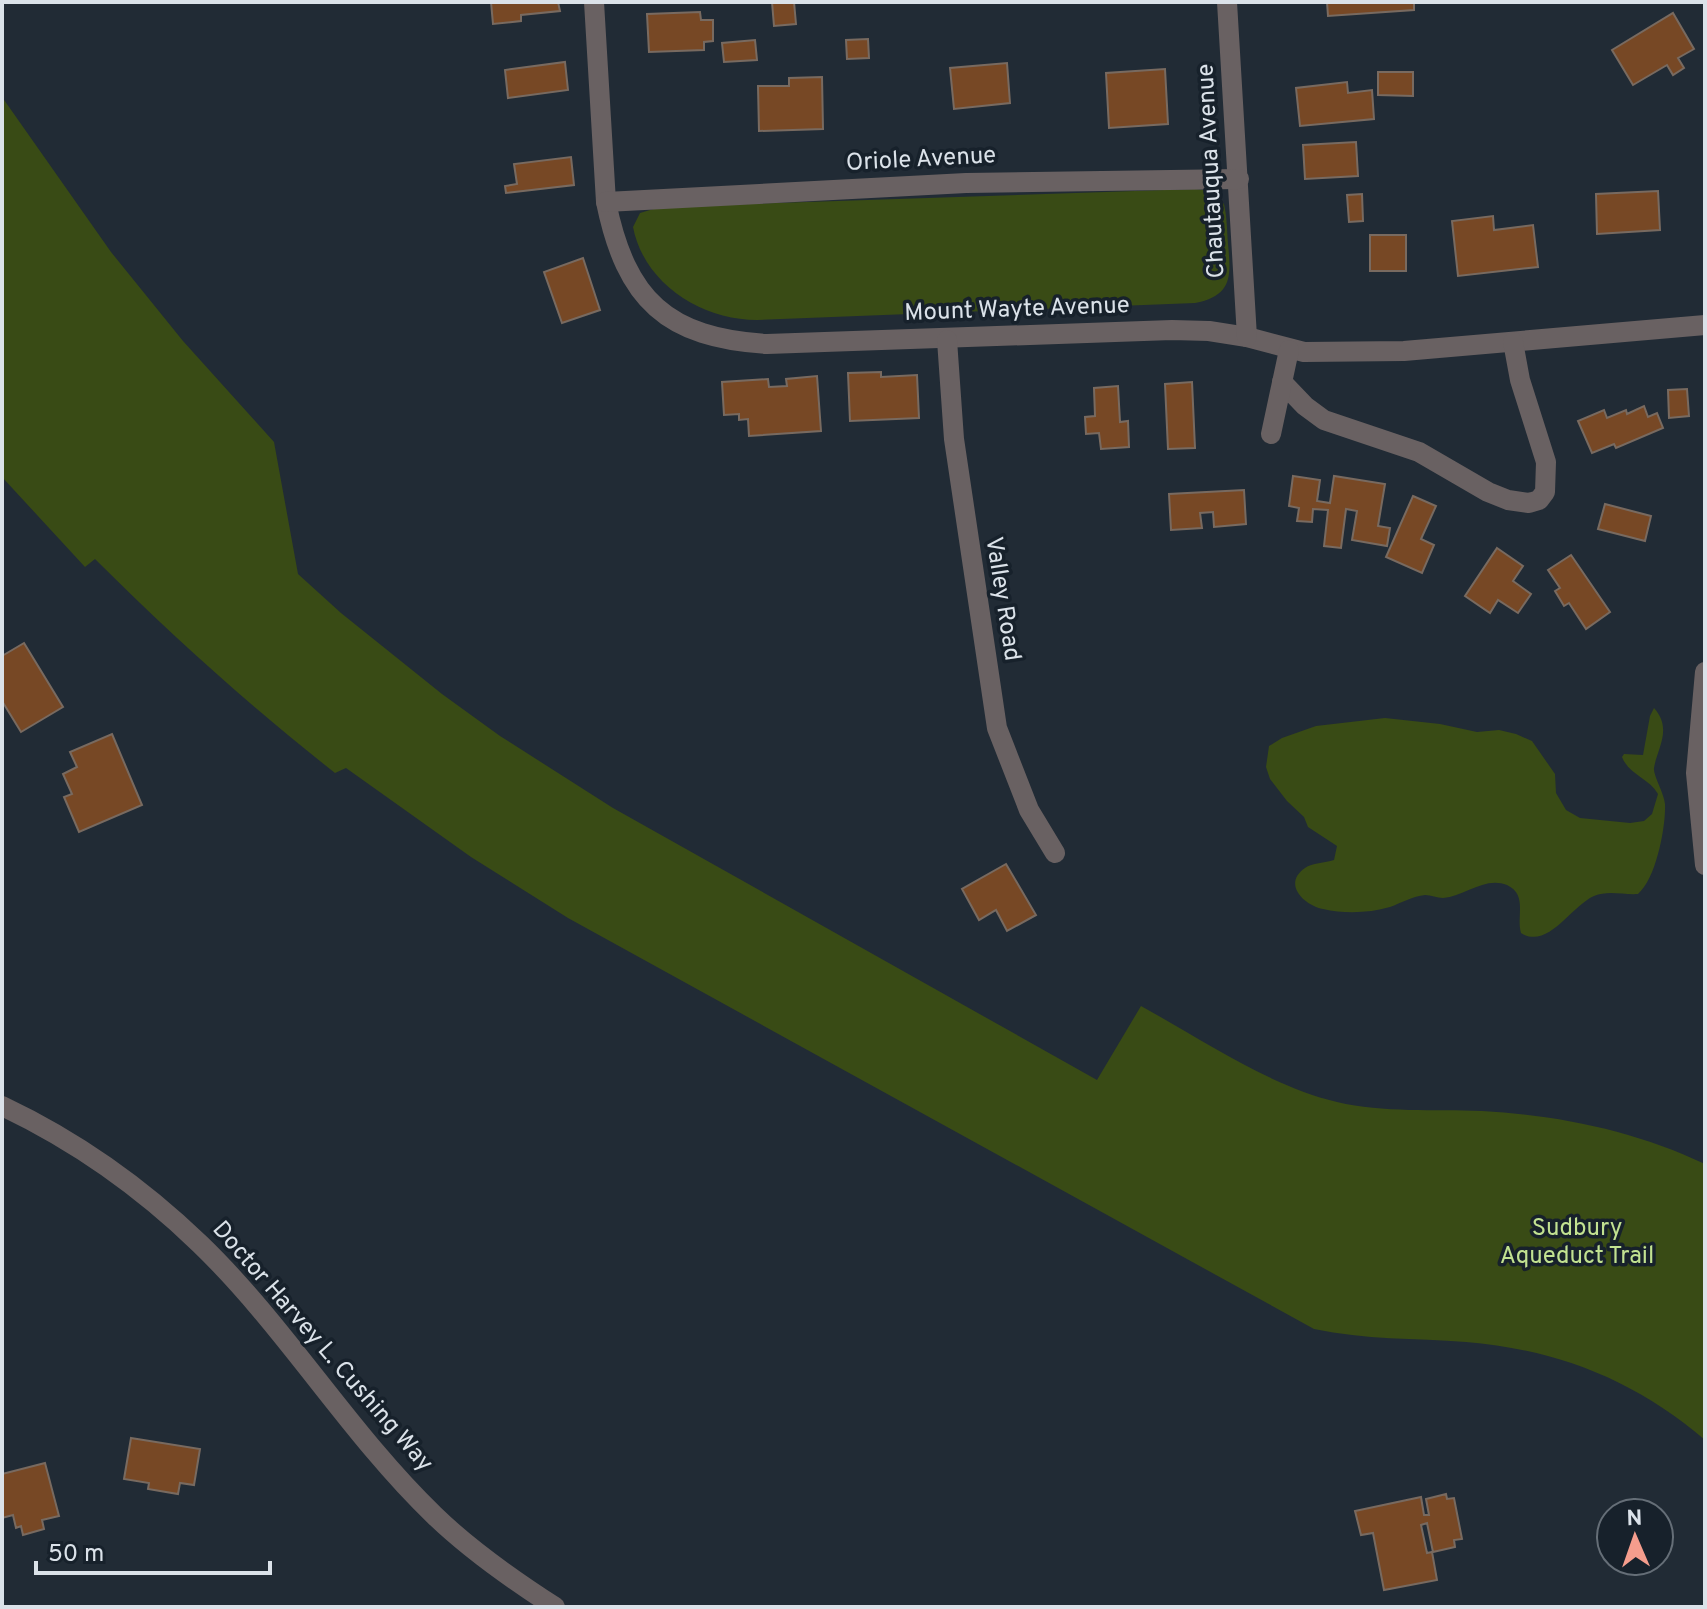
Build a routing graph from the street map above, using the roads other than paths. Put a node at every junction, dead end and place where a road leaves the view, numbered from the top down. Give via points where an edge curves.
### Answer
1 (594, 2) edge
2 (1227, 2) edge
3 (1239, 179) junction
4 (606, 202) junction
5 (1705, 325) edge
6 (1247, 337) junction
7 (947, 340) junction
8 (1513, 342) junction
9 (1289, 350) junction
10 (1282, 382) junction
11 (1271, 434) dead end
12 (1705, 672) edge
13 (1055, 853) dead end
14 (1705, 865) edge
15 (2, 1106) edge
16 (555, 1607) edge

1 - 4 street, Mount Wayte Avenue
2 - 3 street, Chautauqua Avenue
3 - 4 street, Oriole Avenue via 966,183
3 - 6 street, Chautauqua Avenue
4 - 7 street, Mount Wayte Avenue via 623,264 661,312 686,328 713,338 767,344
5 - 8 street, Mount Wayte Avenue
6 - 7 street, Mount Wayte Avenue via 1172,330
6 - 9 street, Mount Wayte Avenue
7 - 13 street, Valley Road via 957,467 997,728 1029,810
8 - 9 street, Mount Wayte Avenue via 1356,353
8 - 10 street via 1546,462 1545,492 1529,503 1488,492 1419,452 1324,420
9 - 10 street
10 - 11 street
12 - 14 street via 1696,773
15 - 16 street, Doctor Harvey L. Cushing Way via 83,1150 166,1212 255,1304 435,1516

